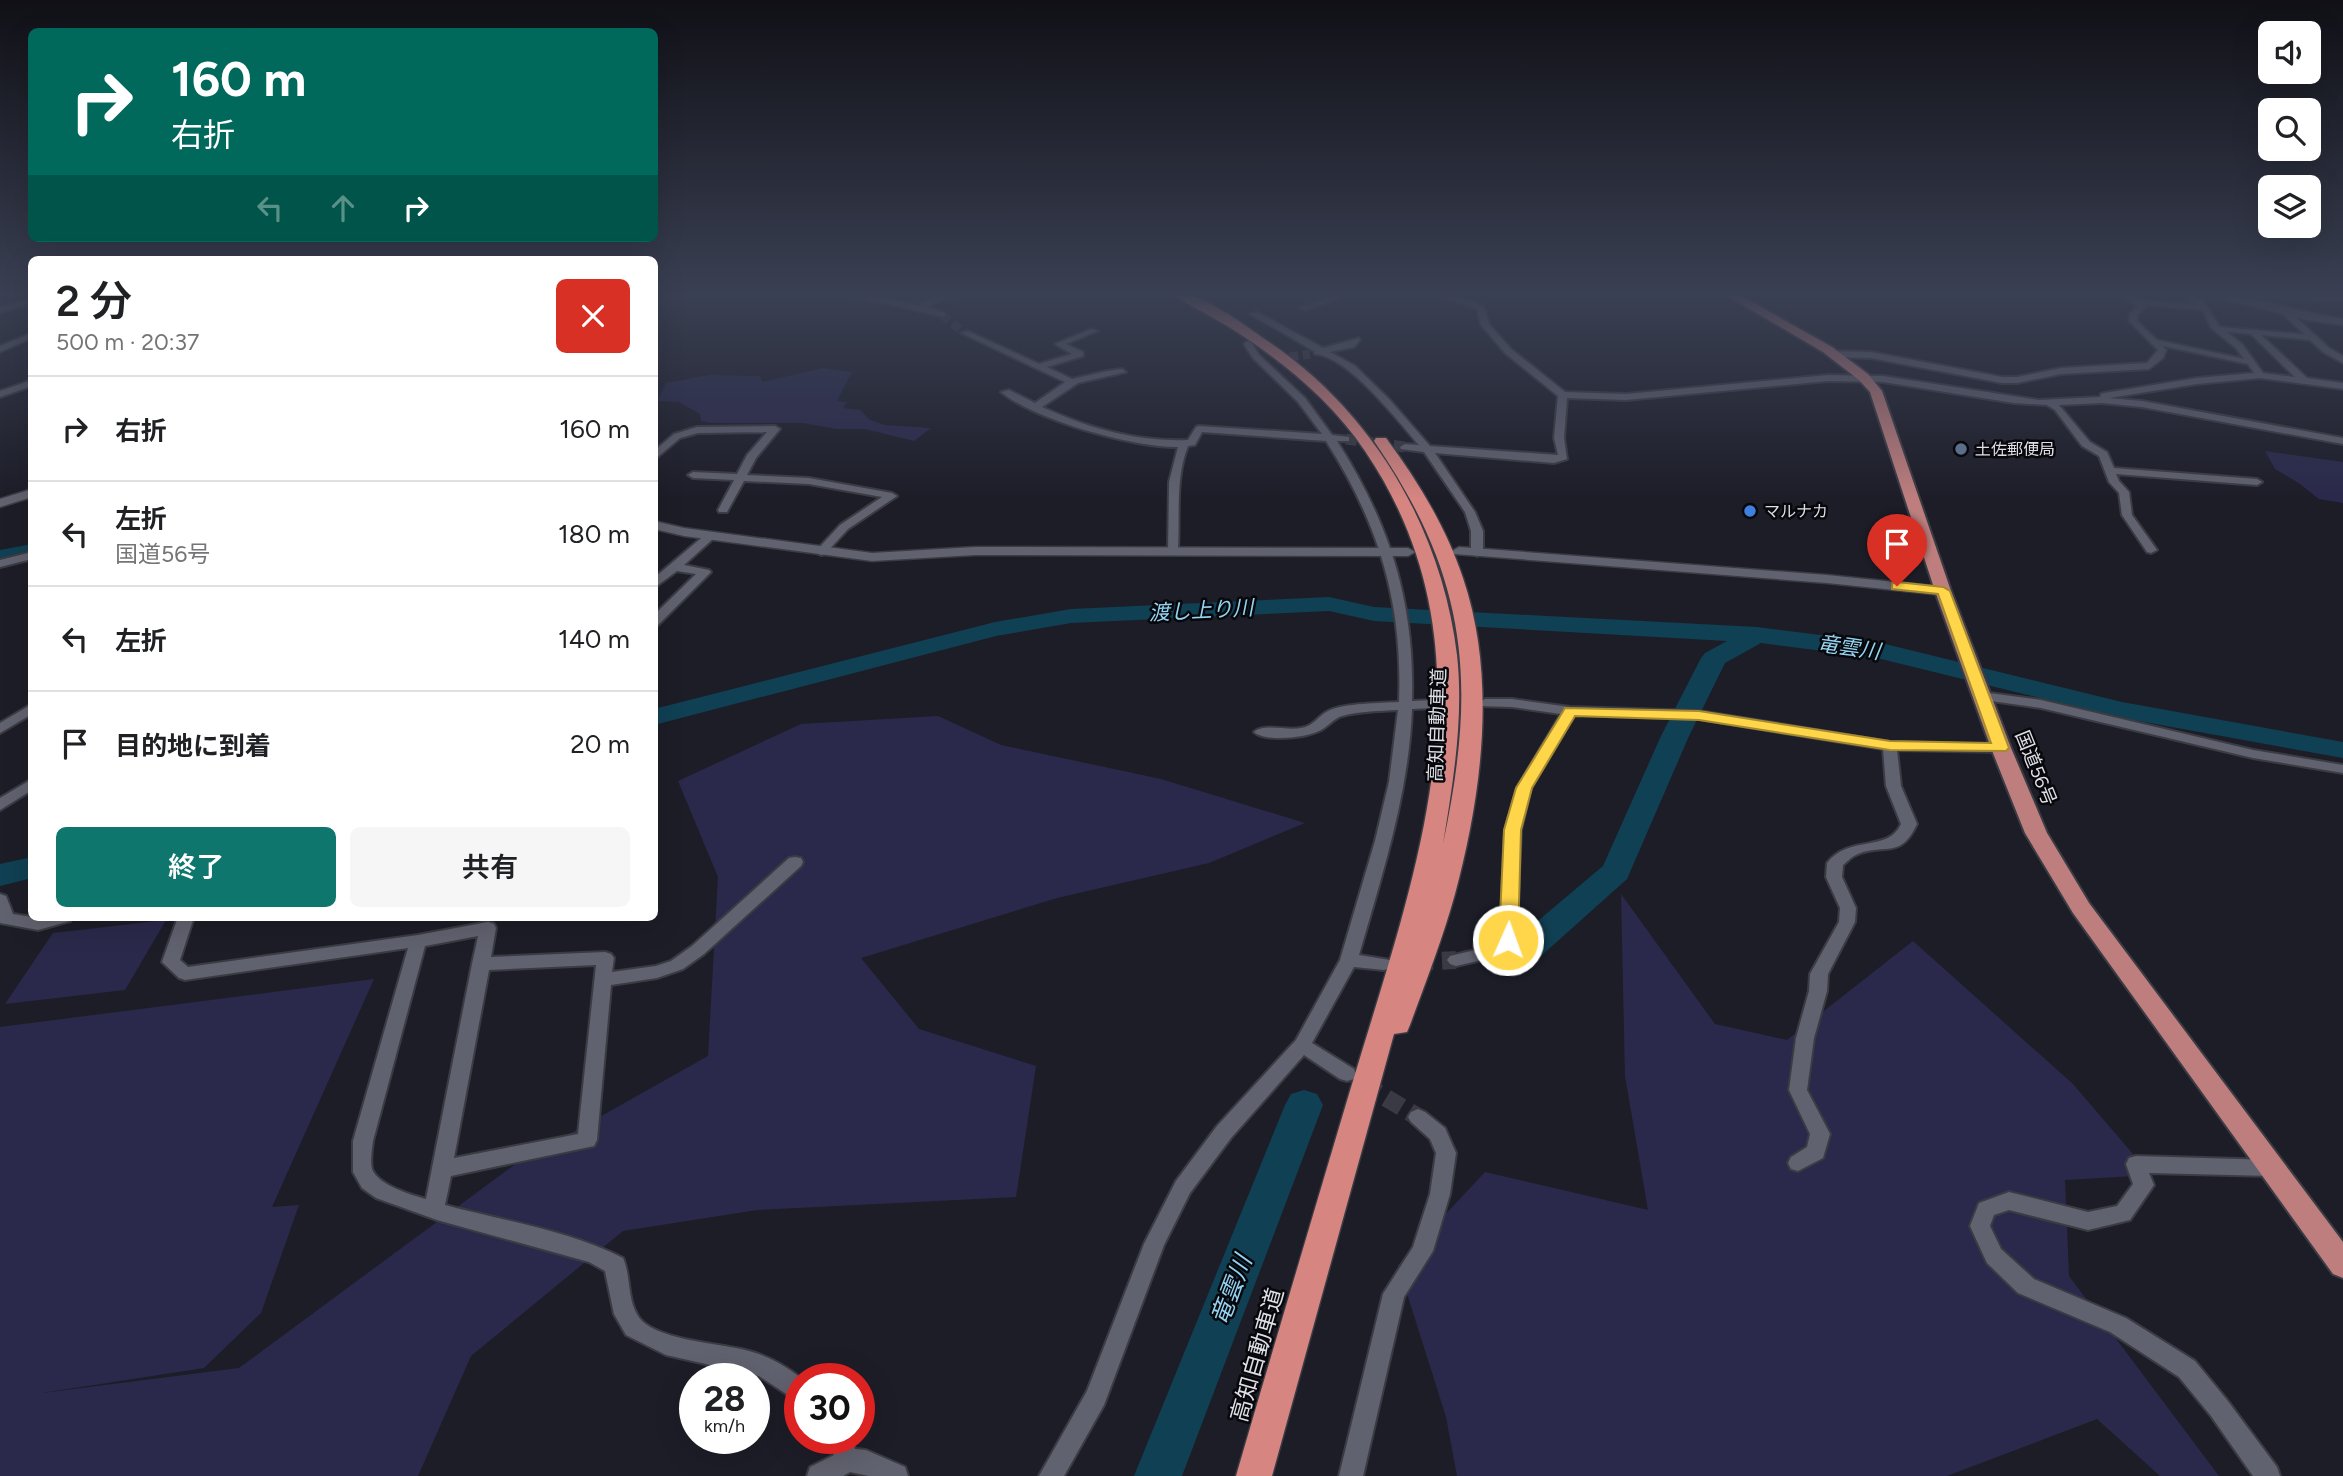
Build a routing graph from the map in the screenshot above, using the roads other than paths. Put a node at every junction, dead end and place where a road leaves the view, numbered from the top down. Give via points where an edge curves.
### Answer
1 (1025, 361) edge
2 (1058, 361) edge
3 (1263, 361) edge
4 (1286, 361) edge
5 (1301, 361) edge
6 (1334, 361) edge
7 (1520, 361) edge
8 (1841, 361) edge
9 (1901, 361) edge
10 (2153, 361) edge
11 (2240, 361) edge
12 (2283, 361) edge
13 (2250, 362) joint
14 (1038, 367) junction
15 (1122, 372) dead end
16 (2260, 376) junction
17 (1866, 378) junction
18 (1070, 381) junction
19 (2304, 381) junction
20 (28, 384) edge
21 (2343, 386) edge
22 (1006, 392) dead end
23 (0, 394) edge
24 (1563, 395) junction
25 (2102, 400) junction
26 (2050, 403) junction
27 (1035, 408) junction
28 (1327, 436) junction
29 (1346, 439) tunnel mouth
30 (2343, 441) edge
31 (1184, 444) junction
32 (1405, 447) tunnel mouth
33 (1427, 450) junction
34 (658, 454) edge
35 (2112, 471) junction
36 (693, 475) dead end
37 (740, 478) junction
38 (2257, 482) dead end
39 (28, 494) edge
40 (0, 503) edge
41 (723, 510) dead end
42 (658, 527) edge
43 (710, 536) junction
44 (1172, 550) junction
45 (2151, 550) dead end
46 (1459, 551) dead end
47 (821, 552) junction
48 (1388, 552) junction
49 (1408, 552) dead end
50 (1477, 553) junction
51 (28, 556) edge
52 (0, 564) edge
53 (677, 567) junction
54 (658, 582) edge
55 (1943, 591) junction
56 (658, 626) edge
57 (1456, 639) junction
58 (1980, 691) junction
59 (1485, 703) dead end
60 (1434, 704) dead end
61 (1408, 706) junction
62 (28, 711) edge
63 (1570, 711) junction
64 (0, 729) edge
65 (1261, 732) dead end
66 (1890, 746) junction
67 (2001, 748) junction
68 (2343, 769) edge
69 (28, 780) edge
70 (28, 786) edge
71 (0, 798) edge
72 (0, 805) edge
73 (795, 863) dead end
74 (0, 900) edge
75 (49, 921) edge
76 (185, 921) edge
77 (418, 940) junction
78 (1349, 960) junction
79 (1456, 960) tunnel mouth
80 (481, 964) junction
81 (1384, 964) dead end
82 (603, 980) junction
83 (1302, 1045) junction
84 (1347, 1074) tunnel mouth
85 (1418, 1117) tunnel mouth
86 (1798, 1163) dead end
87 (2272, 1168) junction
88 (442, 1169) junction
89 (434, 1210) junction
90 (2343, 1265) edge
91 (784, 1377) edge
92 (839, 1454) edge
93 (852, 1454) edge
94 (819, 1476) edge
95 (896, 1476) edge
96 (1051, 1476) edge
97 (1254, 1476) edge
98 (1351, 1476) edge
99 (2268, 1476) edge

1 - 14 street
2 - 14 street
3 - 28 street via 1293,390
4 - 57 highway, 高知自動車道 via 1321,390 1388,476 1413,523
5 - 57 highway, 高知自動車道 via 1335,389 1406,475 1432,523 1462,602
6 - 33 street via 1352,368
7 - 24 street
8 - 17 highway, 国道56号
9 - 10 street via 2017,380 2061,371 2149,366
11 - 13 street
12 - 19 street
13 - 16 street
14 - 18 street
15 - 18 street
16 - 19 street
16 - 25 street via 2111,393 2100,397
17 - 24 street via 1828,377 1626,397
17 - 26 street
17 - 55 highway, 国道56号 via 1879,398
18 - 27 street
19 - 21 street
20 - 23 street
22 - 27 street
24 - 33 street via 1559,438 1563,457
25 - 26 street
25 - 30 street
26 - 35 street via 2086,444 2103,454
27 - 31 street via 1128,439
28 - 29 street
28 - 31 street via 1199,429 1191,443
28 - 48 street via 1360,490
31 - 44 street via 1175,472
32 - 33 street
33 - 50 street via 1470,512 1477,531
34 - 37 street via 677,436 697,430 772,427 775,432 751,457
35 - 38 street
35 - 45 street via 2114,482 2124,492 2127,515
36 - 37 street
37 - 41 street
37 - 47 street via 809,481 892,496 844,527
39 - 40 street
42 - 43 street
43 - 47 street
43 - 53 street
44 - 47 street via 975,551 872,557
44 - 48 street
46 - 50 street
48 - 49 street
48 - 61 street via 1405,626
50 - 55 street
51 - 52 street
53 - 54 street
53 - 56 street via 705,572
55 - 58 highway, 国道56号
57 - 97 highway, 高知自動車道 via 1471,696 1466,782 1448,876 1319,1252
58 - 67 highway, 国道56号
58 - 68 street via 2253,754
59 - 63 street
60 - 61 street
61 - 65 street via 1333,714 1323,727 1302,733
61 - 78 street via 1400,761
62 - 64 street
63 - 66 street via 1699,715
63 - 79 street via 1524,788 1513,830 1508,940 1493,951
66 - 67 street
66 - 86 street via 1889,776 1909,824 1906,836 1894,844 1851,851 1835,863 1834,877 1848,908 1847,922 1819,974 1805,1038 1798,1090 1820,1134 1816,1152
67 - 87 highway, 国道56号 via 2036,833 2081,908
69 - 71 street
70 - 72 street
73 - 82 street via 677,965
74 - 75 street via 6,919 38,924
76 - 77 street via 171,962 186,974
77 - 80 street via 488,928
77 - 89 street via 363,1141 360,1169 371,1184 387,1194
78 - 81 street
78 - 83 street
80 - 82 street via 605,958
80 - 88 street
82 - 88 street via 587,1140
83 - 84 street
83 - 96 street via 1224,1132 1183,1187 1154,1244 1096,1397
85 - 98 street via 1438,1134 1446,1153 1440,1194 1422,1251 1394,1294
87 - 90 highway, 国道56号
87 - 99 street via 2136,1164 2144,1185 2123,1214 2088,1221 2009,1201 1986,1209 1980,1226 1994,1256 2026,1286 2118,1325 2187,1369
88 - 89 street
89 - 91 street via 587,1251 615,1265 632,1326 667,1347 744,1359
92 - 94 street
93 - 95 street

